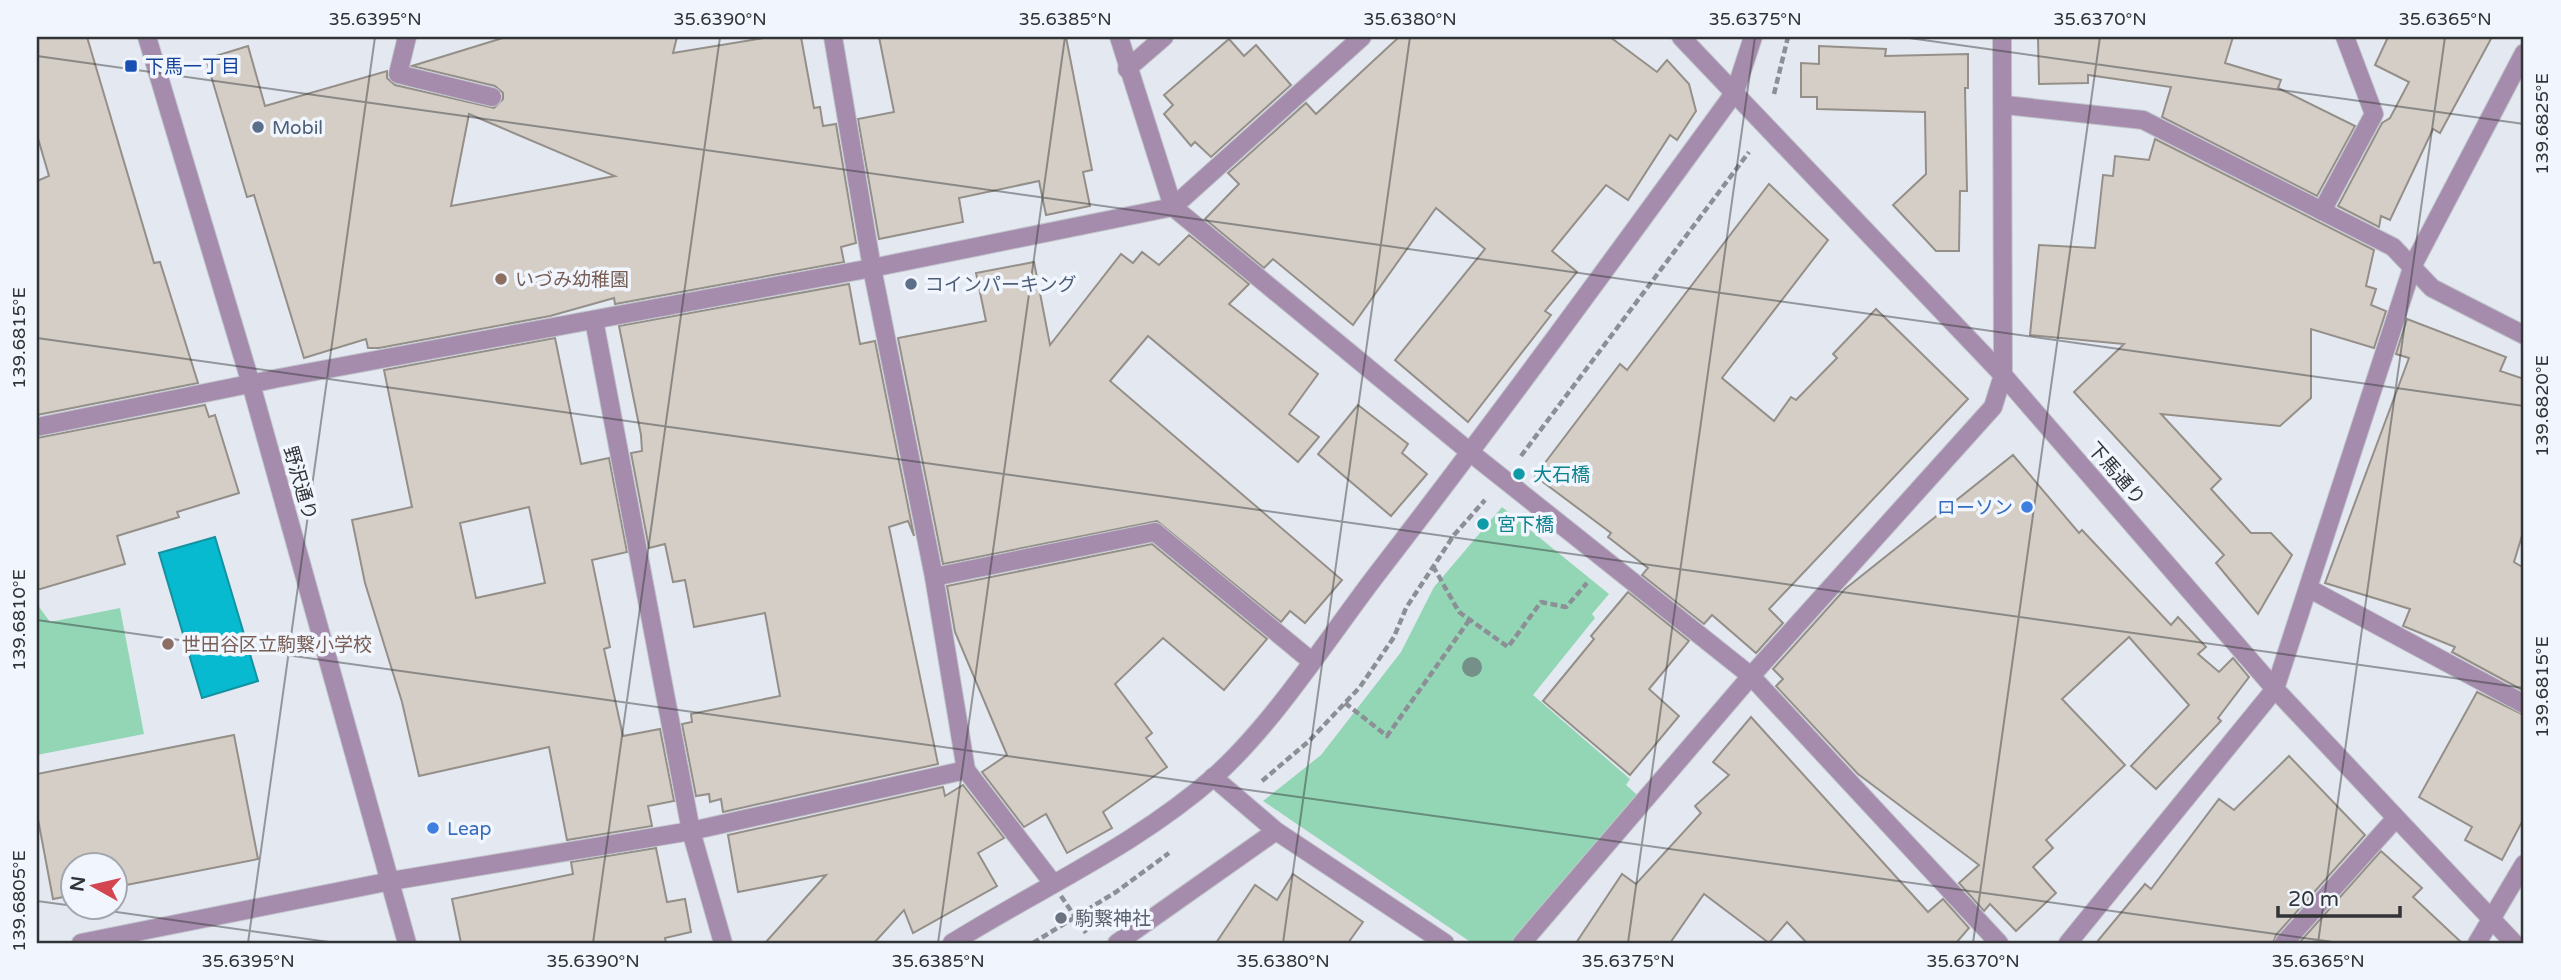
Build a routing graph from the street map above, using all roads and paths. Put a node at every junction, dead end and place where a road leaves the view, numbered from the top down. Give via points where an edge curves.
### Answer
1 (148, 37) edge
2 (407, 37) edge
3 (833, 37) edge
4 (1119, 37) edge
5 (1164, 37) edge
6 (1362, 37) edge
7 (1681, 37) edge
8 (1752, 37) edge
9 (2002, 37) edge
10 (2345, 37) edge
11 (2524, 53) edge
12 (1127, 69) junction
13 (1735, 92) junction
14 (492, 97) dead end
15 (2005, 105) junction
16 (1172, 207) junction
17 (2322, 211) junction
18 (2413, 265) junction
19 (872, 268) junction
20 (594, 320) junction
21 (2524, 335) edge
22 (2003, 375) junction
23 (251, 384) junction
24 (37, 427) edge
25 (1471, 453) junction
26 (1606, 561) junction
27 (1433, 566) dead end
28 (934, 577) junction
29 (2310, 589) junction
30 (1470, 619) junction
31 (1310, 660) junction
32 (1751, 676) junction
33 (2275, 689) junction
34 (1345, 703) dead end
35 (2524, 704) edge
36 (967, 770) junction
37 (1213, 777) junction
38 (2396, 818) junction
39 (691, 831) junction
40 (1276, 831) junction
41 (2524, 864) edge
42 (391, 881) junction
43 (1057, 889) junction
44 (2491, 918) junction
45 (1086, 933) dead end
46 (81, 943) edge
47 (407, 943) edge
48 (723, 943) edge
49 (953, 943) edge
50 (1117, 943) edge
51 (1445, 943) edge
52 (1522, 943) edge
53 (1999, 943) edge
54 (2068, 943) edge
55 (2284, 943) edge
56 (2477, 943) edge
57 (2514, 943) edge

1 - 23 street, 野沢通り
2 - 14 street via 398,74
3 - 19 street
4 - 12 street
5 - 12 street
6 - 16 street
7 - 13 street, 下馬通り
8 - 13 street
9 - 15 street
10 - 17 street via 2374,114
11 - 18 street
12 - 16 street
13 - 22 street, 下馬通り
13 - 25 street
15 - 17 street via 2143,120
15 - 22 street
16 - 19 street
16 - 25 street
17 - 18 street via 2393,247
18 - 21 street via 2432,288
18 - 29 street
19 - 20 street
19 - 28 street
20 - 23 street
20 - 39 street
22 - 32 street via 1993,407
22 - 33 street, 下馬通り
23 - 24 street
23 - 42 street, 野沢通り
25 - 26 street
25 - 31 street
26 - 30 path via 1566,607 1541,602 1508,647
26 - 32 street
27 - 30 path via 1459,612
28 - 31 street via 1155,532
28 - 36 street
29 - 33 street
29 - 35 street
30 - 34 path via 1387,736
31 - 37 street via 1280,702
32 - 52 street
32 - 53 street
33 - 38 street, 下馬通り
33 - 54 street
36 - 39 street
36 - 43 street
37 - 40 street
37 - 43 street
38 - 44 street, 下馬通り
38 - 55 street
39 - 42 street
39 - 48 street
40 - 50 street
40 - 51 street
41 - 44 street
42 - 46 street
42 - 47 street, 野沢通り
43 - 45 path, bridge
43 - 49 street
44 - 56 street
44 - 57 street, 下馬通り

